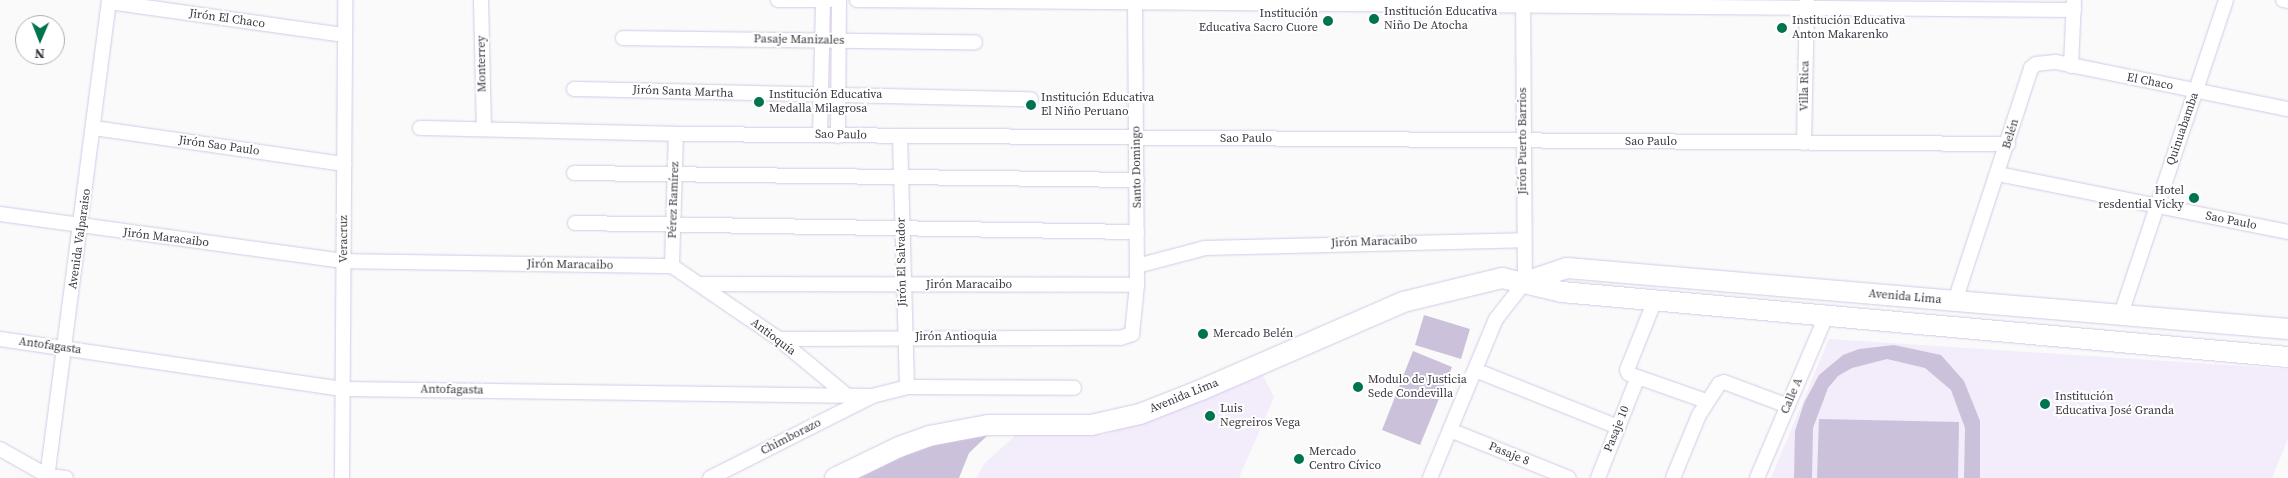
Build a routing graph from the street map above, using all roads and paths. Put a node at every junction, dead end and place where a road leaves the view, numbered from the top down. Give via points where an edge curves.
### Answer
1 (345, 0) edge
2 (481, 0) edge
3 (778, 0) edge
4 (823, 0) edge
5 (838, 0) edge
6 (857, 0) edge
7 (2226, 0) edge
8 (2283, 0) edge
9 (109, 1) edge
10 (1135, 1) edge
11 (2288, 1) edge
12 (1523, 2) edge
13 (1807, 4) edge
14 (2074, 5) edge
15 (345, 35) junction
16 (623, 38) dead end
17 (822, 40) junction
18 (839, 41) junction
19 (975, 42) dead end
20 (2071, 66) junction
21 (574, 89) dead end
22 (2196, 91) junction
23 (821, 96) junction
24 (838, 97) junction
25 (1032, 99) dead end
26 (2288, 109) edge
27 (94, 128) junction
28 (420, 128) dead end
29 (484, 129) junction
30 (676, 134) junction
31 (820, 135) junction
32 (838, 136) junction
33 (900, 136) junction
34 (1136, 138) junction
35 (1522, 141) junction
36 (1804, 143) junction
37 (2008, 144) junction
38 (344, 164) junction
39 (574, 173) dead end
40 (675, 173) junction
41 (901, 174) junction
42 (1998, 174) junction
43 (1137, 180) junction
44 (2156, 206) junction
45 (0, 214) edge
46 (575, 223) dead end
47 (674, 226) junction
48 (82, 227) junction
49 (901, 227) junction
50 (1138, 232) junction
51 (2288, 232) edge
52 (1524, 240) junction
53 (344, 261) junction
54 (672, 266) junction
55 (1137, 266) junction
56 (1525, 282) junction
57 (700, 284) junction
58 (902, 284) junction
59 (1137, 285) junction
60 (1655, 300) junction
61 (1955, 302) junction
62 (1827, 314) junction
63 (2121, 314) junction
64 (2288, 329) edge
65 (1132, 334) joint
66 (903, 337) junction
67 (0, 339) edge
68 (779, 340) junction
69 (65, 348) junction
70 (2288, 357) edge
71 (1475, 370) junction
72 (1637, 379) junction
73 (907, 387) junction
74 (344, 388) junction
75 (1074, 388) dead end
76 (844, 393) junction
77 (872, 396) junction
78 (1706, 400) junction
79 (1788, 406) junction
80 (1618, 426) junction
81 (1450, 430) junction
82 (0, 449) edge
83 (1431, 469) edge
84 (48, 477) edge
85 (66, 478) edge
86 (342, 478) edge
87 (710, 478) edge
88 (835, 478) edge
89 (1569, 478) edge
90 (1598, 478) edge
91 (1673, 478) edge
92 (1757, 478) edge

1 - 15 street, Veracruz
2 - 29 street, Monterrey
3 - 4 street
4 - 5 street
4 - 17 street
5 - 18 street
6 - 10 street
7 - 22 street, Quinuabamba
8 - 11 street
9 - 15 street, Jirón El Chaco
9 - 27 street, Avenida Valparaiso
10 - 12 street
10 - 34 street, Santo Domingo
12 - 13 street
12 - 35 street, Jirón Puerto Barrios
13 - 14 street
13 - 36 street, Villa Rica
14 - 20 street
15 - 38 street, Veracruz
16 - 17 street, Pasaje Manizales
17 - 18 street, Pasaje Manizales
17 - 23 street
18 - 19 street, Pasaje Manizales
18 - 24 street
20 - 22 street, El Chaco
20 - 37 street, Belén via 2044,61 2031,68
21 - 23 street, Jirón Santa Martha
22 - 26 street, El Chaco
22 - 44 street, Quinuabamba
23 - 24 street, Jirón Santa Martha
23 - 31 street
24 - 25 street, Jirón Santa Martha
24 - 32 street
27 - 38 street, Jirón Sao Paulo
27 - 48 street, Avenida Valparaiso
28 - 29 street, Sao Paulo
29 - 30 street, Sao Paulo
30 - 31 street, Sao Paulo
30 - 40 street, Pérez Ramírez
31 - 32 street, Sao Paulo
32 - 33 street, Sao Paulo
33 - 34 street, Sao Paulo
33 - 41 street, Jirón El Salvador
34 - 35 street, Sao Paulo
34 - 43 street, Santo Domingo
35 - 36 street, Sao Paulo
35 - 52 street, Jirón Puerto Barrios
36 - 37 street, Sao Paulo
37 - 42 street, Belén
38 - 53 street, Veracruz
39 - 40 street
40 - 41 street
40 - 47 street, Pérez Ramírez
41 - 43 street
41 - 49 street, Jirón El Salvador
42 - 44 street, Sao Paulo
42 - 61 street, Belén
43 - 50 street, Santo Domingo
44 - 51 street, Sao Paulo
44 - 63 street, Quinuabamba
45 - 48 street, Jirón Maracaibo
46 - 47 street
47 - 49 street
47 - 54 street, Pérez Ramírez
48 - 53 street, Jirón Maracaibo
48 - 69 street, Avenida Valparaiso
49 - 50 street
49 - 58 street, Jirón El Salvador
50 - 55 street, Santo Domingo
52 - 55 street, Jirón Maracaibo via 1205,248
52 - 56 street, Jirón Puerto Barrios
53 - 54 street, Jirón Maracaibo
53 - 74 street, Veracruz
54 - 57 street
55 - 59 street, Santo Domingo
56 - 60 main road, Avenida Lima via 1562,292
56 - 61 main road, Avenida Lima via 1567,268
56 - 71 street via 1496,319
56 - 88 main road, Avenida Lima via 1502,278 1403,302 1140,414 1091,425 988,425 929,436
57 - 58 street, Jirón Maracaibo
57 - 68 street, Antioquía
58 - 59 street, Jirón Maracaibo
58 - 66 street, Jirón El Salvador
59 - 65 street, Santo Domingo
60 - 62 main road, Avenida Lima
60 - 72 street via 1627,370
61 - 63 main road, Avenida Lima
62 - 70 main road, Avenida Lima
62 - 79 street, Calle A
63 - 64 main road, Avenida Lima
65 - 66 street, Jirón Antioquia via 1120,338
66 - 68 street, Jirón Antioquia
66 - 73 street, Jirón El Salvador
67 - 69 street, Antofagasta
68 - 76 street, Antioquía
69 - 74 street, Antofagasta
69 - 84 street, Avenida Valparaiso
71 - 80 street
71 - 81 street
72 - 78 street
72 - 80 street, Pasaje 10
73 - 75 street, Antofagasta
73 - 77 street, Antofagasta
74 - 76 street, Antofagasta
74 - 86 street, Veracruz
76 - 77 street, Antofagasta
77 - 87 street, Chimborazo
78 - 79 street via 1714,387 1724,382
78 - 91 street
79 - 92 street, Calle A
80 - 90 street, Pasaje 10
81 - 83 street
81 - 89 street, Pasaje 8
82 - 84 street
84 - 85 street

